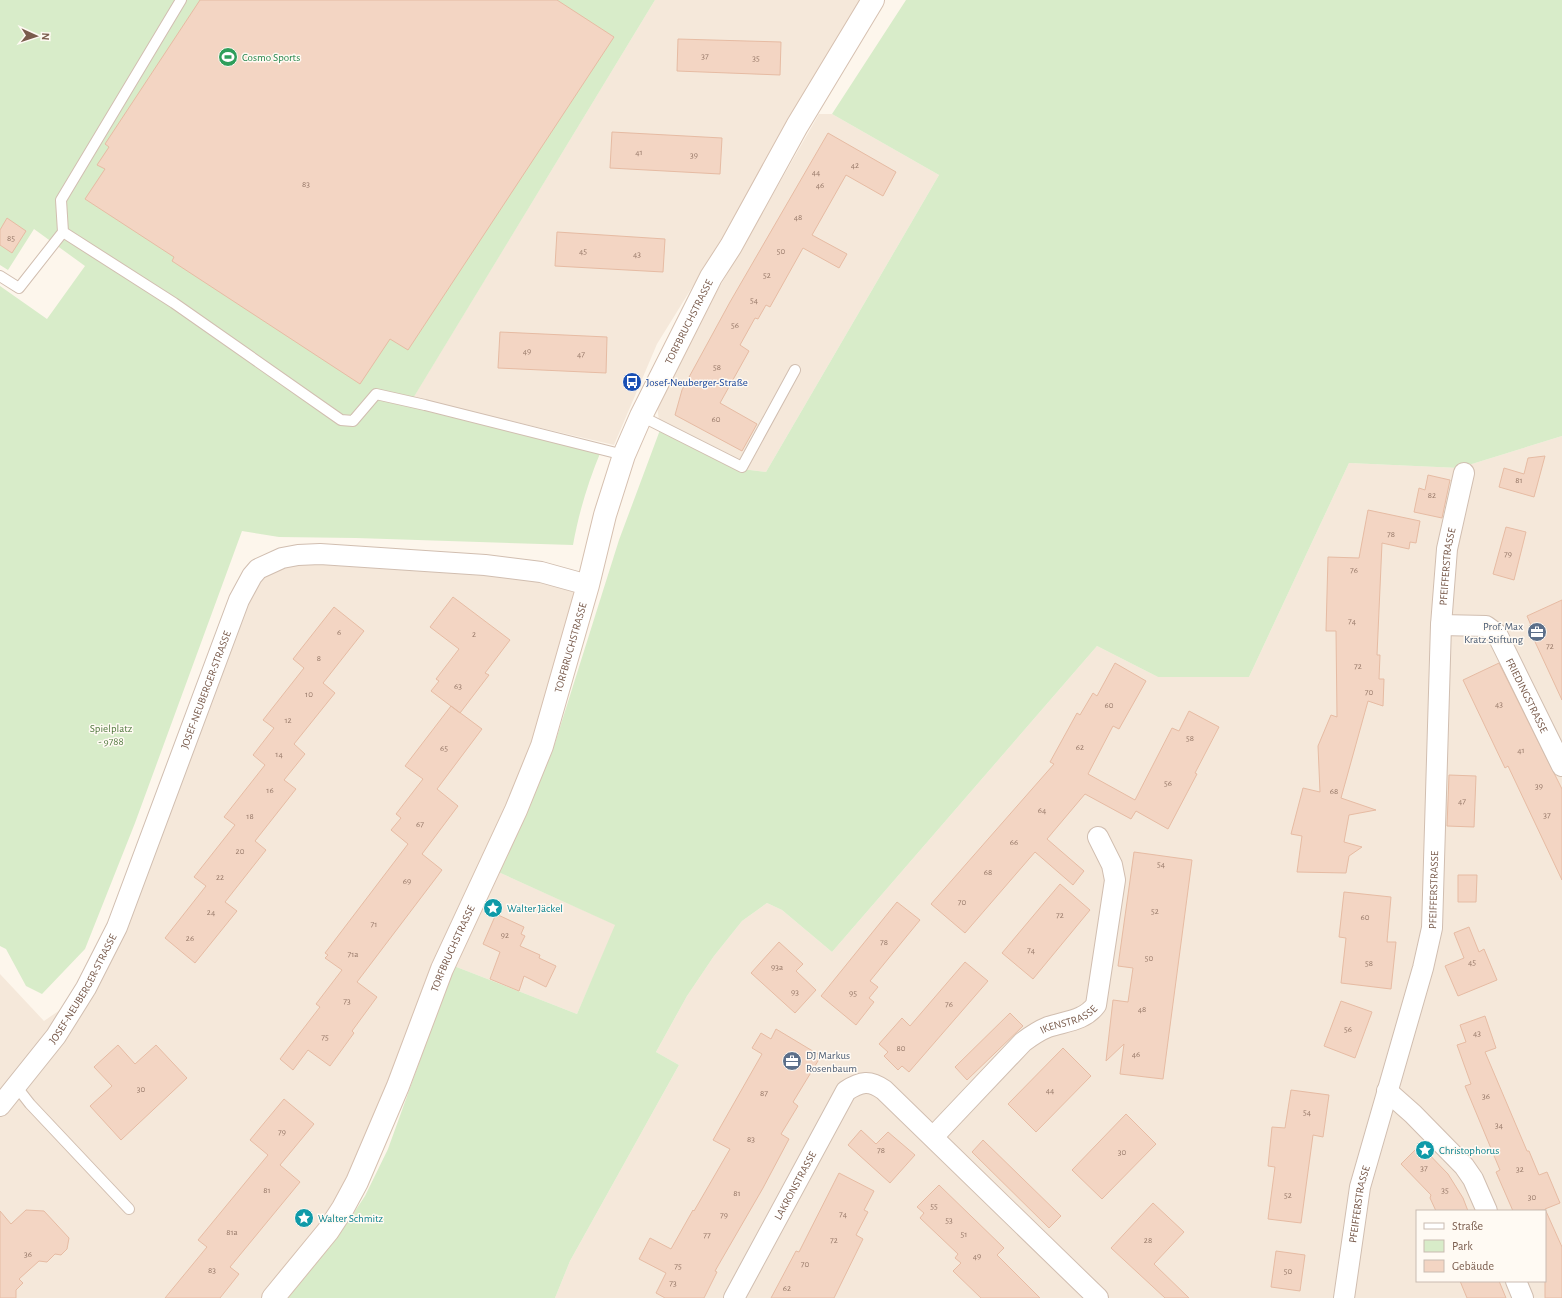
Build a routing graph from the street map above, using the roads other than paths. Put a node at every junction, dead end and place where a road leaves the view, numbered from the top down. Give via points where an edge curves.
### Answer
1 (182, 0) edge
2 (873, 0) edge
3 (63, 232) junction
4 (0, 276) edge
5 (795, 370) dead end
6 (641, 416) junction
7 (624, 455) junction
8 (1464, 473) dead end
9 (588, 584) junction
10 (1441, 625) junction
11 (1562, 766) edge
12 (1098, 837) dead end
13 (16, 1086) junction
14 (1387, 1091) junction
15 (0, 1106) edge
16 (933, 1137) junction
17 (129, 1209) dead end
18 (1487, 1210) edge
19 (1516, 1282) edge
20 (273, 1298) edge
21 (734, 1298) edge
22 (1098, 1298) edge
23 (1344, 1298) edge
24 (1523, 1298) edge

1 - 3 lane via 61,200
2 - 6 main road, TORFBRUCHSTRASSE via 711,277
3 - 4 lane via 19,288
3 - 7 lane via 174,303 341,420 352,421 376,394
5 - 6 lane via 742,467
6 - 7 main road, TORFBRUCHSTRASSE
7 - 9 main road, TORFBRUCHSTRASSE via 605,515
8 - 10 street, PFEIFFERSTRASSE via 1447,549
9 - 13 street, JOSEF-NEUBERGER-STRASSE via 541,572 320,554 282,558 258,569 239,600 117,927 86,988 56,1036
9 - 20 main road, TORFBRUCHSTRASSE via 542,746 516,810 442,969 372,1149 340,1214
10 - 11 street, FRIEDINGSTRASSE via 1486,626 1497,634
10 - 14 street, PFEIFFERSTRASSE via 1432,928
12 - 16 street, IKENSTRASSE via 1112,865 1115,880 1096,1005 1083,1017 1048,1027 1023,1042
13 - 15 street, JOSEF-NEUBERGER-STRASSE
13 - 17 lane
14 - 18 street via 1414,1114 1464,1166 1473,1179
14 - 23 street, PFEIFFERSTRASSE via 1360,1187
16 - 21 street, LAKRONSTRASSE via 875,1084 856,1084 846,1091
16 - 22 street
19 - 24 street

